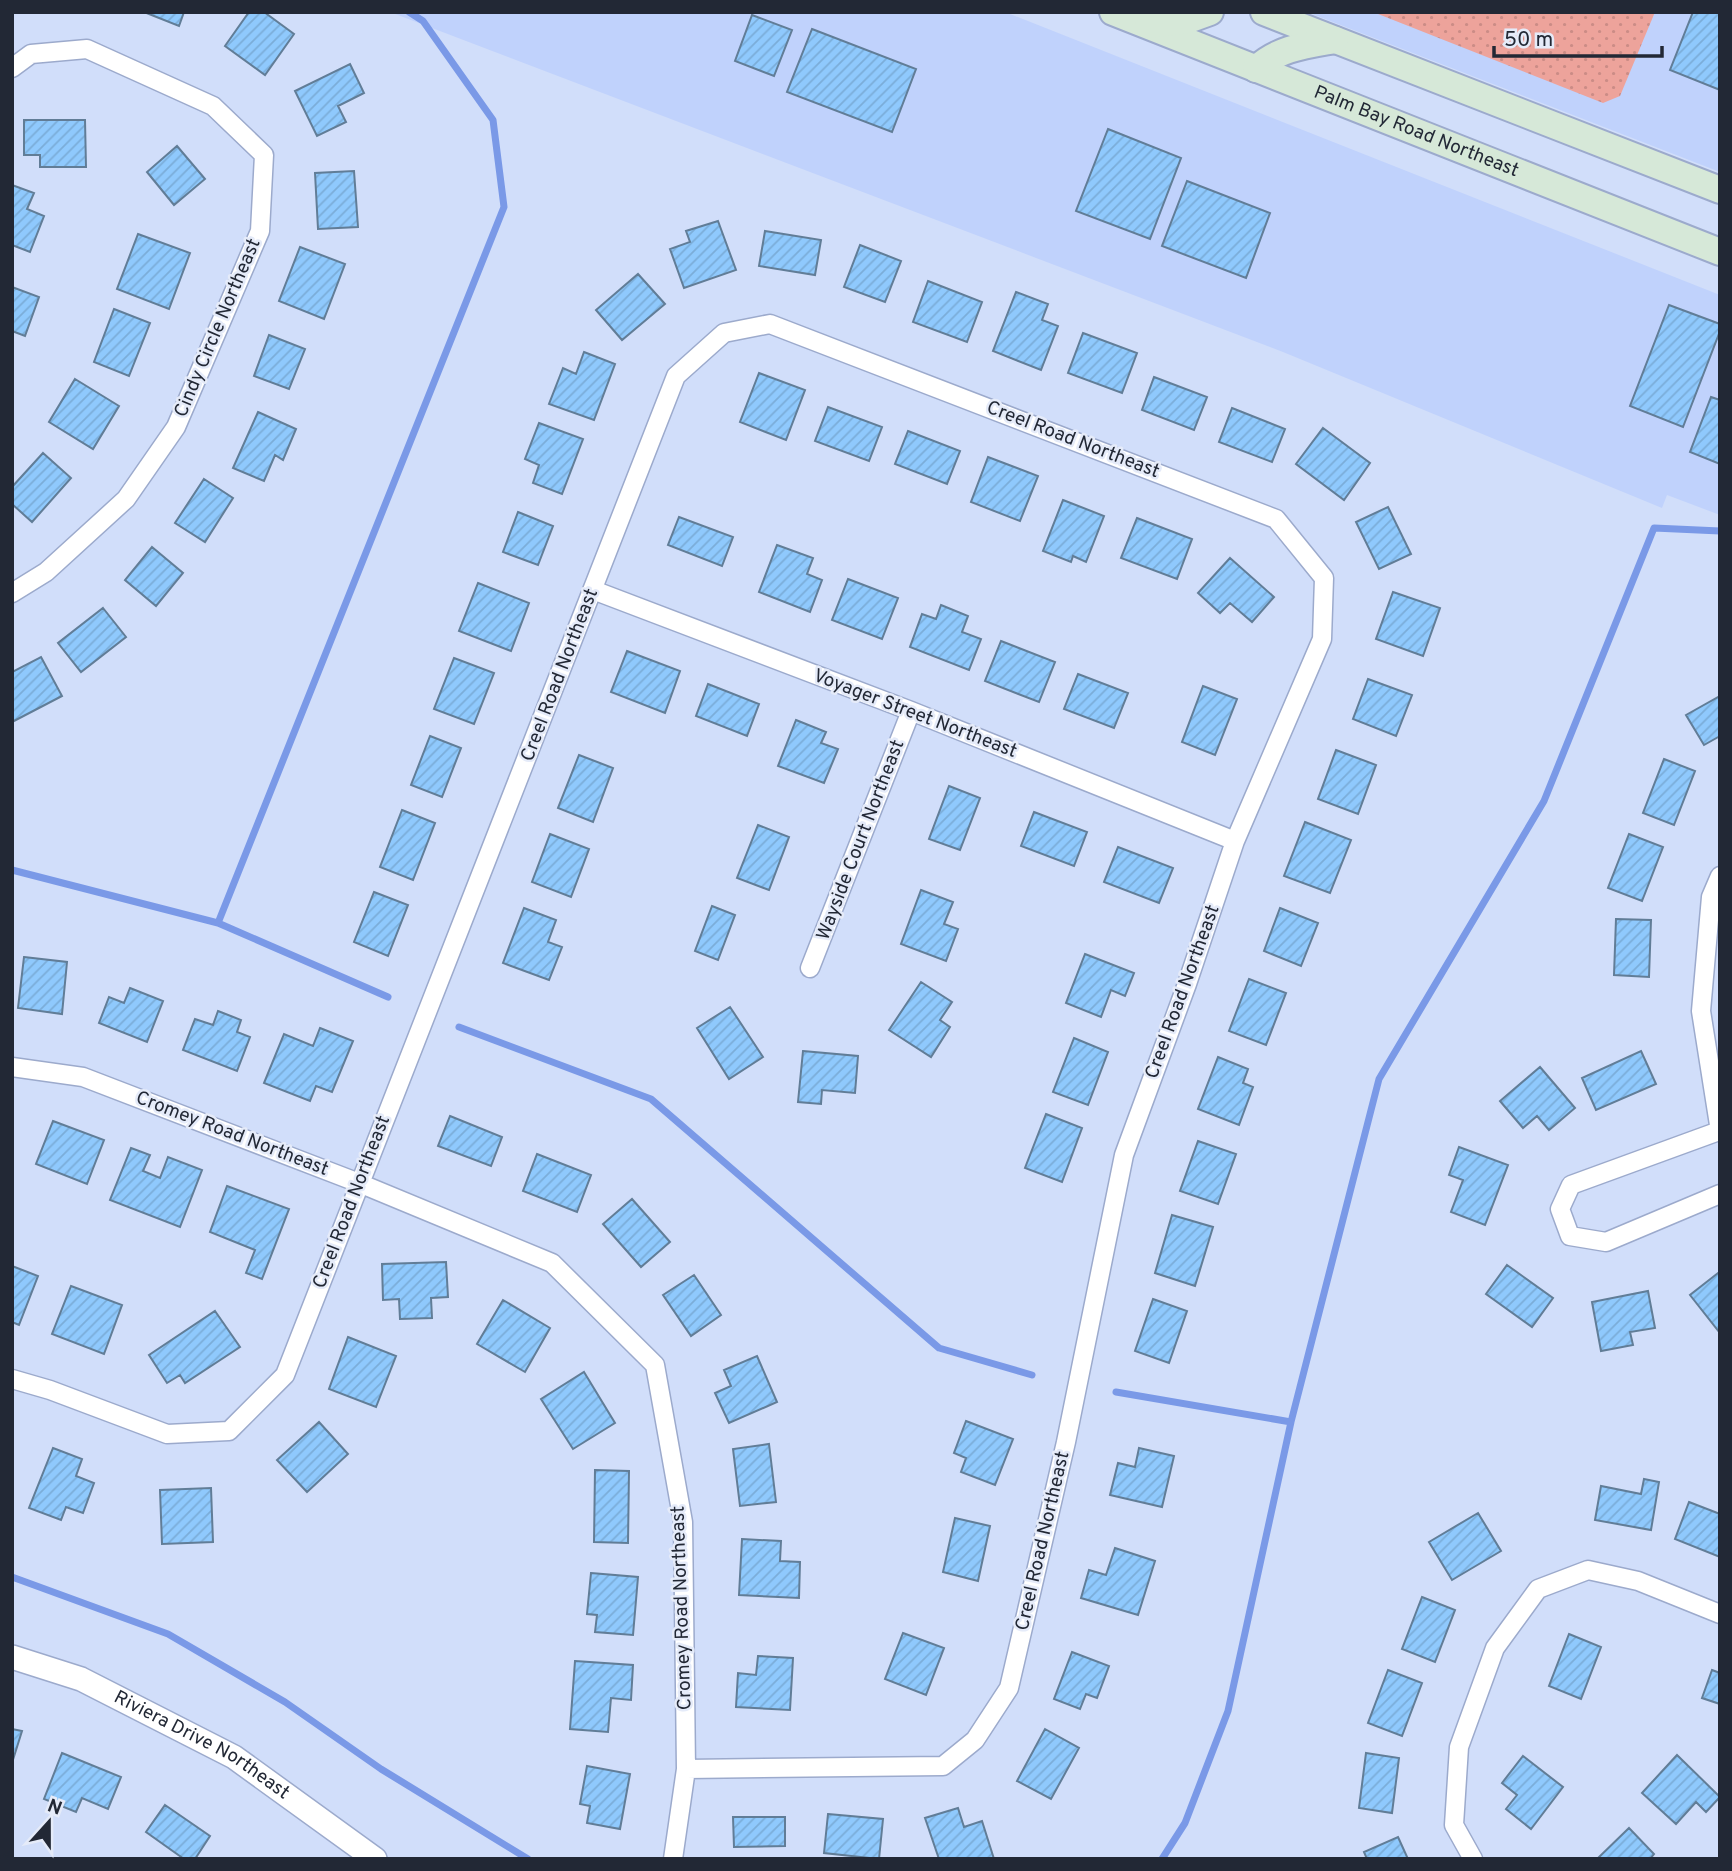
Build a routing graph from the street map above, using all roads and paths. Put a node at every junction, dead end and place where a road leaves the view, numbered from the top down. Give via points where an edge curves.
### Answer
1 (1113, 12) edge
2 (1210, 12) edge
3 (1264, 12) edge
4 (1146, 26) junction
5 (1335, 40) junction
6 (12, 68) edge
7 (1256, 69) junction
8 (1720, 190) edge
9 (1720, 252) edge
10 (593, 590) junction
11 (12, 593) edge
12 (911, 711) junction
13 (1235, 841) junction
14 (1720, 876) edge
15 (810, 968) dead end
16 (12, 1067) edge
17 (1720, 1131) edge
18 (359, 1183) junction
19 (1720, 1194) edge
20 (12, 1379) edge
21 (1720, 1614) edge
22 (12, 1657) edge
23 (686, 1769) junction
24 (375, 1859) edge
25 (673, 1859) edge
26 (1473, 1859) edge

1 - 4 main road, Palm Bay Road Northeast
2 - 4 main road
3 - 5 main road
4 - 7 main road, Palm Bay Road Northeast
5 - 7 main road via 1290,48
5 - 8 main road
6 - 11 street, Cindy Circle Northeast via 31,54 87,49 214,106 264,155 260,232 176,427 126,499 46,572
7 - 9 main road, Palm Bay Road Northeast
10 - 12 street, Voyager Street Northeast
10 - 13 street, Creel Road Northeast via 676,376 724,333 770,324 1276,519 1324,578 1322,639
10 - 18 street, Creel Road Northeast
12 - 13 street, Voyager Street Northeast
12 - 15 street, Wayside Court Northeast
13 - 23 street, Creel Road Northeast via 1124,1155 1066,1442 1009,1688 975,1740 943,1766
14 - 17 street via 1711,897 1701,1011
16 - 18 street, Cromey Road Northeast via 83,1077
17 - 19 street via 1571,1185 1560,1209 1570,1236 1606,1242
18 - 20 street, Creel Road Northeast via 285,1375 229,1431 167,1434
18 - 23 street, Cromey Road Northeast via 552,1263 656,1365 683,1522
21 - 26 street via 1638,1581 1588,1570 1538,1589 1495,1648 1459,1747 1454,1825
22 - 24 street, Riviera Drive Northeast via 81,1679 234,1757
23 - 25 street, Cromey Road Northeast

